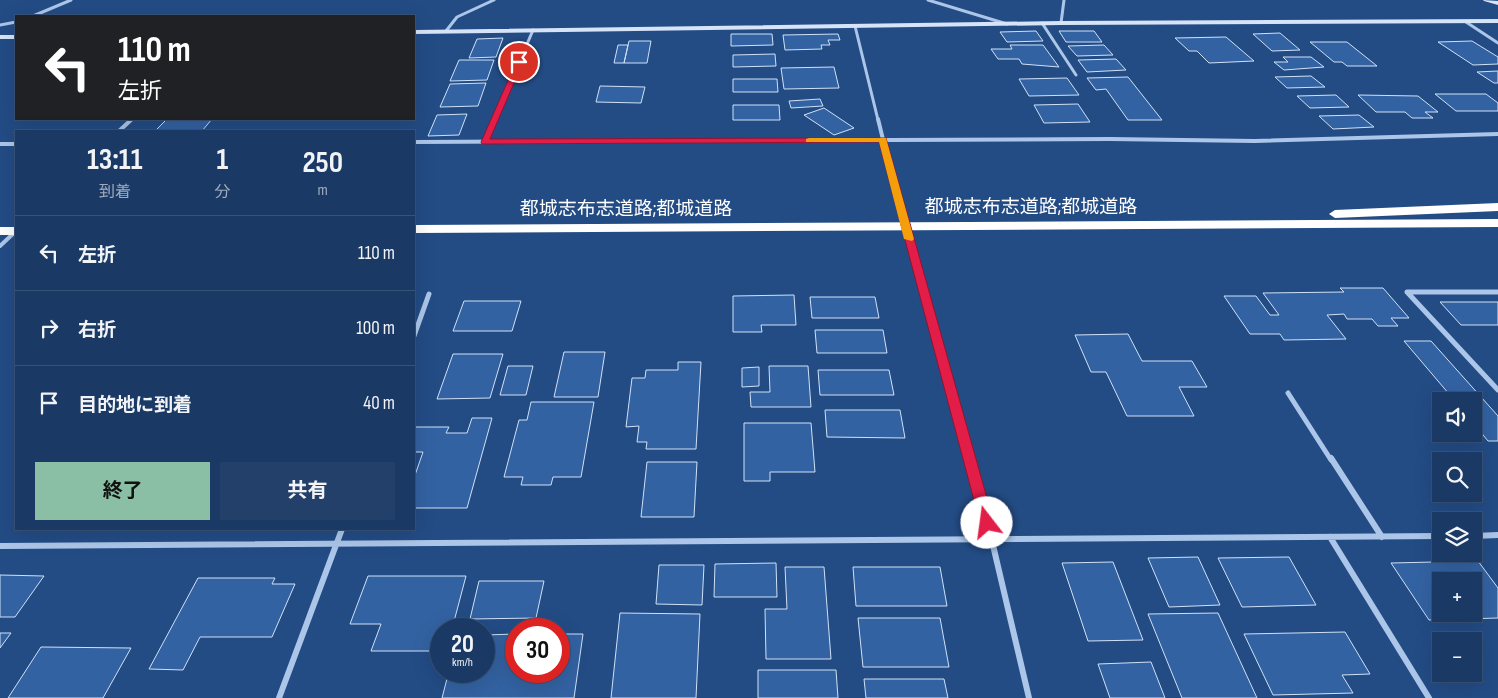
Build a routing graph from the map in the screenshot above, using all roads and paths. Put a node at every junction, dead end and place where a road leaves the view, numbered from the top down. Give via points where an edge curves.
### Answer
1 (70, 0) edge
2 (494, 0) edge
3 (928, 0) edge
4 (1064, 0) edge
5 (1487, 0) edge
6 (1498, 3) edge
7 (34, 15) edge
8 (1498, 21) edge
9 (15, 22) edge
10 (1466, 22) junction
11 (1060, 23) junction
12 (1007, 24) junction
13 (1042, 24) junction
14 (0, 25) edge
15 (855, 26) junction
16 (533, 30) junction
17 (446, 31) junction
18 (415, 32) edge
19 (0, 37) edge
20 (15, 37) edge
21 (1498, 43) edge
22 (1076, 75) dead end
23 (131, 120) edge
24 (120, 130) edge
25 (1498, 134) edge
26 (883, 140) junction
27 (415, 142) edge
28 (485, 142) junction
29 (0, 144) edge
30 (15, 144) edge
31 (1498, 207) edge
32 (1498, 223) edge
33 (1041, 226) junction
34 (415, 229) edge
35 (0, 231) edge
36 (15, 231) edge
37 (15, 232) edge
38 (1498, 232) edge
39 (0, 246) edge
40 (1498, 292) edge
41 (429, 294) dead end
42 (415, 333) edge
43 (1498, 390) edge
44 (1288, 393) dead end
45 (342, 530) edge
46 (1498, 535) edge
47 (1432, 536) edge
48 (1482, 536) edge
49 (1330, 537) junction
50 (1382, 537) junction
51 (992, 541) junction
52 (337, 543) junction
53 (0, 546) edge
54 (279, 698) edge
55 (1029, 698) edge
56 (1429, 698) edge

1 - 7 street
2 - 17 street via 457,17
3 - 12 street
4 - 11 street
5 - 6 street
8 - 10 street
9 - 14 street
10 - 11 street
10 - 21 street
11 - 13 street
12 - 13 street
12 - 15 street
13 - 22 street
15 - 16 street
15 - 26 street
16 - 17 street
16 - 28 street
17 - 18 street
19 - 20 street
23 - 24 street
25 - 26 street via 1255,141
26 - 28 street
26 - 51 street, bridge
27 - 28 street
29 - 30 street
31 - 33 highway
32 - 33 highway, 都城志布志道路;都城道路
33 - 34 highway, 都城志布志道路;都城道路
33 - 38 highway
35 - 36 highway
37 - 39 street
40 - 43 street via 1407,292
41 - 42 street
44 - 50 street
45 - 52 street
46 - 48 street
47 - 50 street
49 - 50 street
49 - 51 street
49 - 56 street
51 - 52 street
51 - 55 street
52 - 53 street
52 - 54 street

